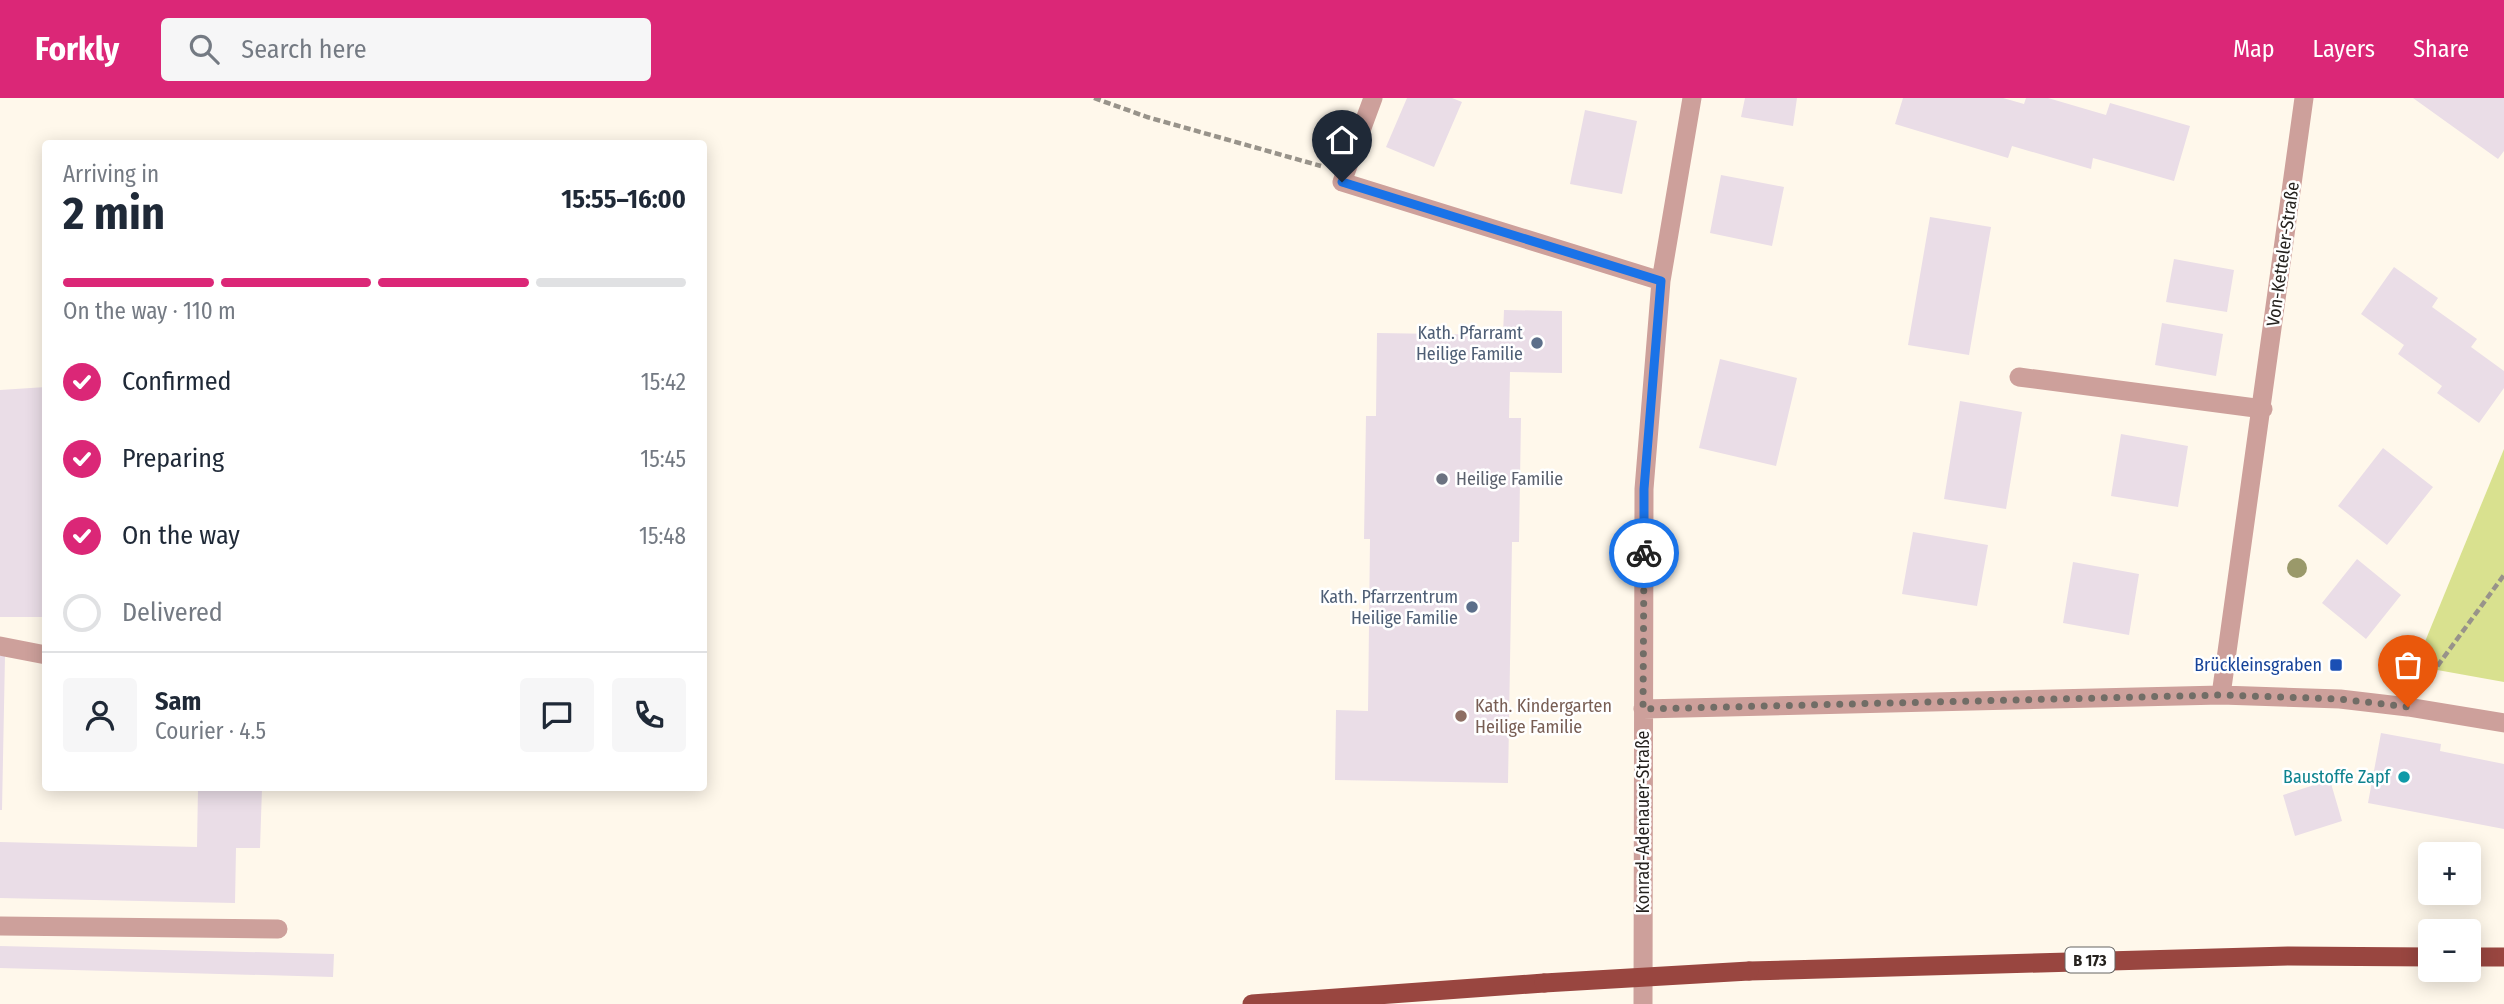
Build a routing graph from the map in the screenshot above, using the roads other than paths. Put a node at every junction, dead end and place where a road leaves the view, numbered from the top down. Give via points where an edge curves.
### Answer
1 (1373, 98) edge
2 (1692, 98) edge
3 (2304, 98) edge
4 (1661, 281) junction
5 (2020, 377) dead end
6 (2263, 409) junction
7 (0, 646) edge
8 (42, 654) edge
9 (2221, 695) junction
10 (1643, 709) junction
11 (2504, 723) edge
12 (0, 926) edge
13 (278, 929) dead end
14 (2418, 957) edge
15 (2481, 957) edge
16 (2504, 957) edge
17 (1252, 1004) edge
18 (1643, 1004) edge

1 - 4 street via 1342,182
2 - 4 street, Konrad-Adenauer-Straße
3 - 6 street, Von-Ketteler-Straße
4 - 10 street, Konrad-Adenauer-Straße via 1644,489
5 - 6 street
6 - 9 street, Von-Ketteler-Straße
7 - 8 street
9 - 10 street
9 - 11 street via 2340,699
10 - 18 street, Konrad-Adenauer-Straße
12 - 13 street
14 - 17 highway, B 173, bridge via 2288,956 1749,971
15 - 16 highway

